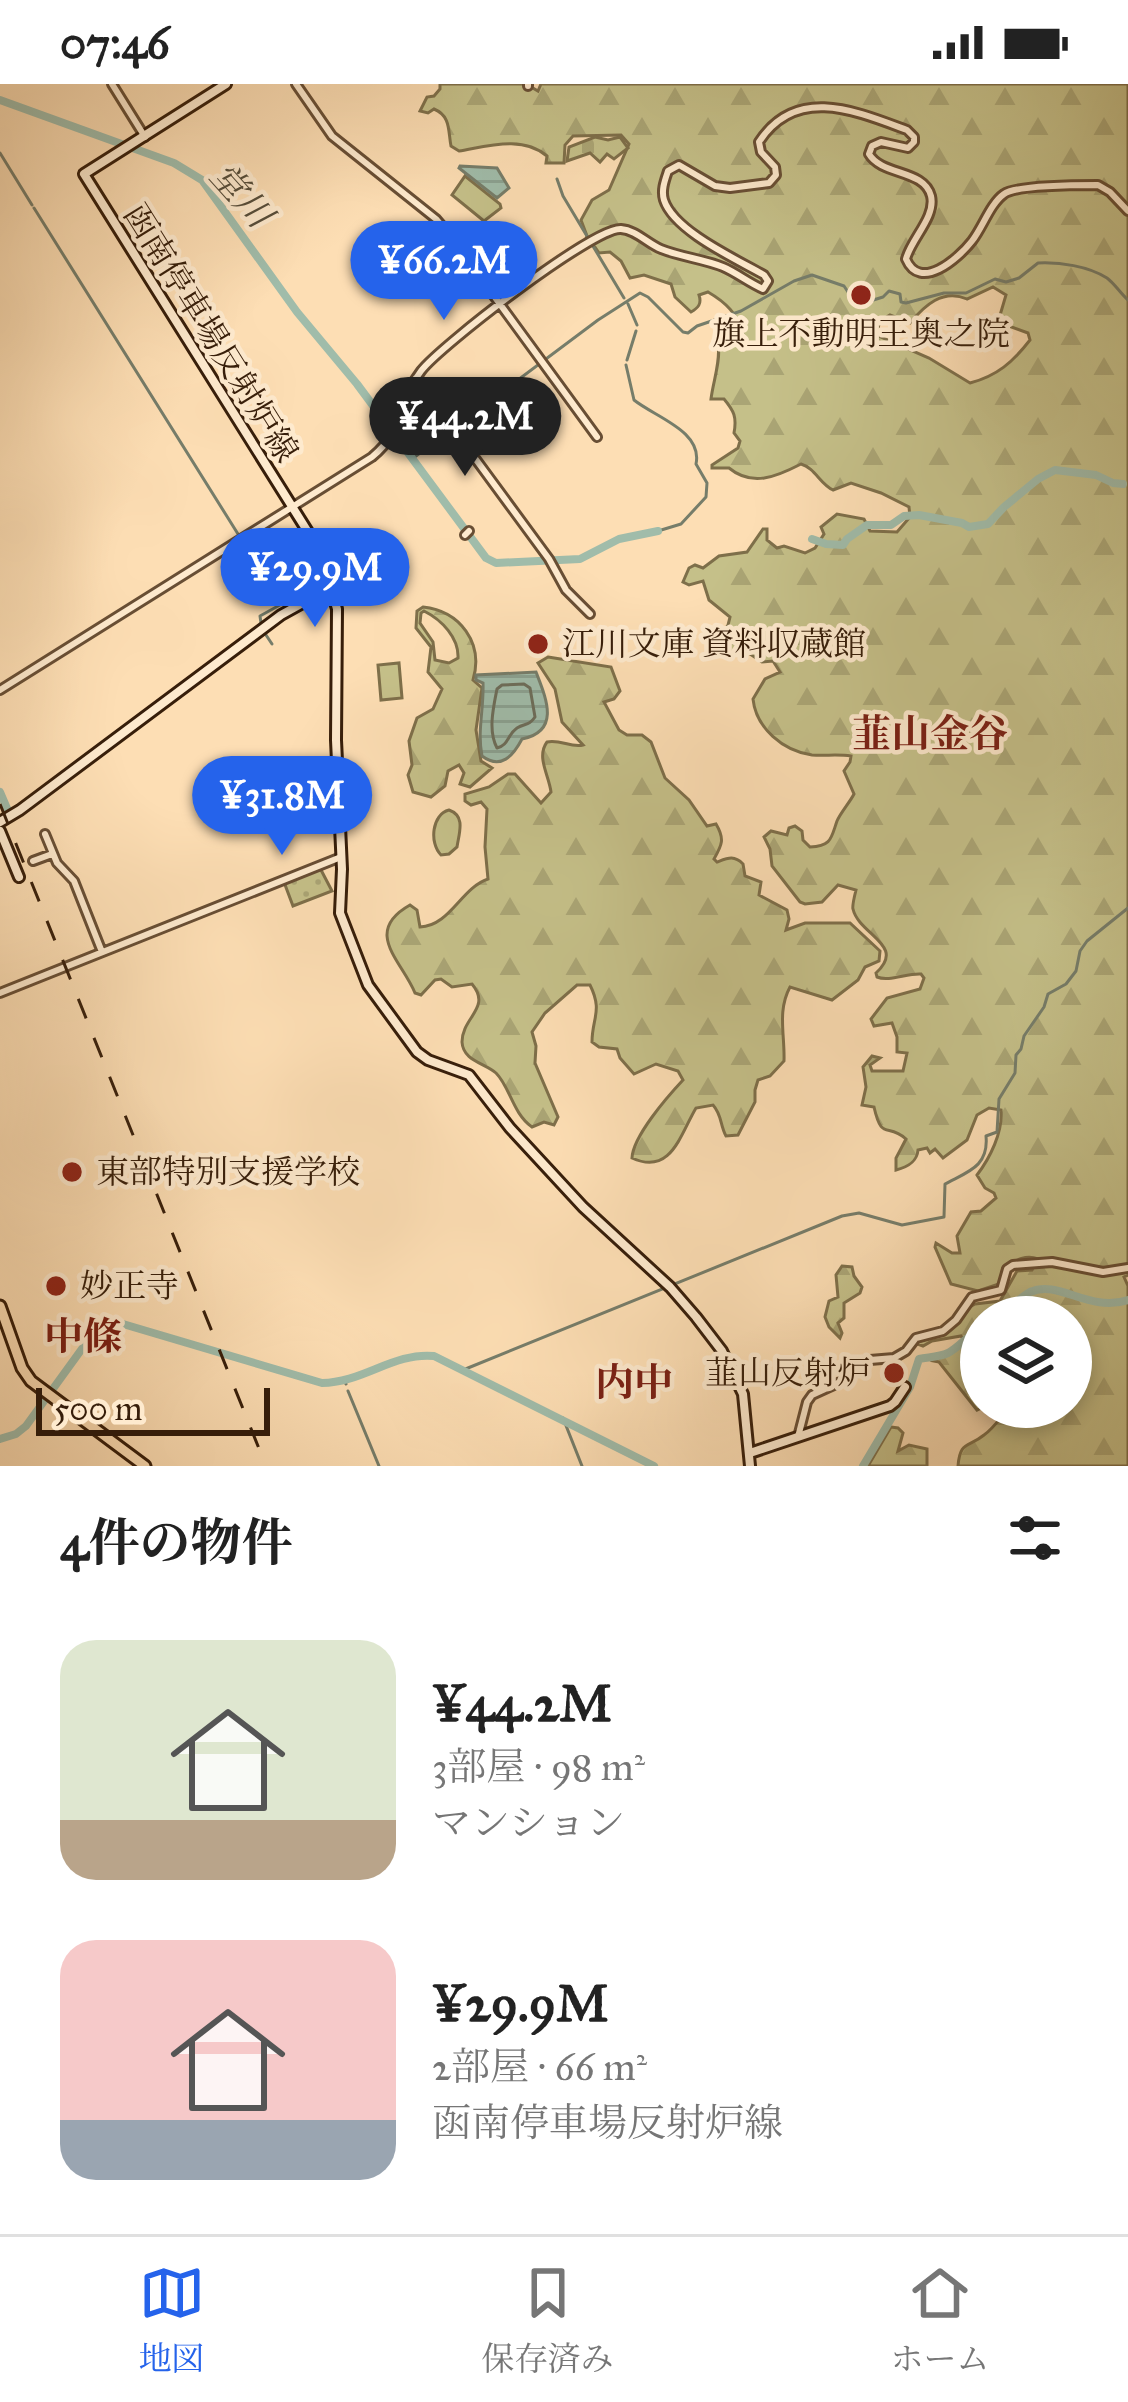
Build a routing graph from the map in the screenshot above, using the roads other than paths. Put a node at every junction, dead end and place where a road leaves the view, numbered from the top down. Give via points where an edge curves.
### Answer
1 (112, 84) edge
2 (226, 84) edge
3 (296, 84) edge
4 (145, 137) junction
5 (1128, 211) edge
6 (501, 304) junction
7 (416, 378) junction
8 (597, 437) dead end
9 (291, 506) junction
10 (355, 574) dead end
11 (329, 587) junction
12 (590, 614) dead end
13 (0, 690) edge
14 (0, 822) edge
15 (0, 832) edge
16 (45, 834) dead end
17 (52, 854) junction
18 (341, 856) junction
19 (33, 861) dead end
20 (19, 877) dead end
21 (103, 952) junction
22 (0, 993) edge
23 (1128, 1268) edge
24 (0, 1306) edge
25 (904, 1387) dead end
26 (798, 1437) junction
27 (749, 1453) junction
28 (145, 1466) edge
29 (750, 1466) edge

1 - 4 street
2 - 4 main road, 函南停車場反射炉線
3 - 6 street via 332,136 436,218
4 - 9 main road, 函南停車場反射炉線 via 84,174
5 - 6 street via 1098,185 1012,190 958,255 916,273 907,255 930,194 869,154 881,142 908,148 912,134 854,111 810,107 758,142 776,167 769,183 716,186 679,165 666,175 664,200 681,224 764,275 763,289 620,229
6 - 7 street
6 - 8 street
7 - 9 street via 394,434 372,457
7 - 12 street
9 - 11 main road, 函南停車場反射炉線 via 324,562
9 - 13 street
10 - 11 main road
11 - 14 main road
11 - 18 main road, 函南停車場反射炉線 via 337,613
15 - 20 main road
16 - 17 street
17 - 19 street
17 - 21 street via 74,881
18 - 21 street
18 - 27 main road, 函南停車場反射炉線 via 340,918 372,992 418,1052 469,1075 583,1207 669,1285 739,1384
21 - 22 street
23 - 26 street via 1012,1265 1003,1288 969,1299 947,1329 812,1395
24 - 28 highway via 24,1373
25 - 26 main road via 893,1404
26 - 27 main road
27 - 29 main road, 函南停車場反射炉線

